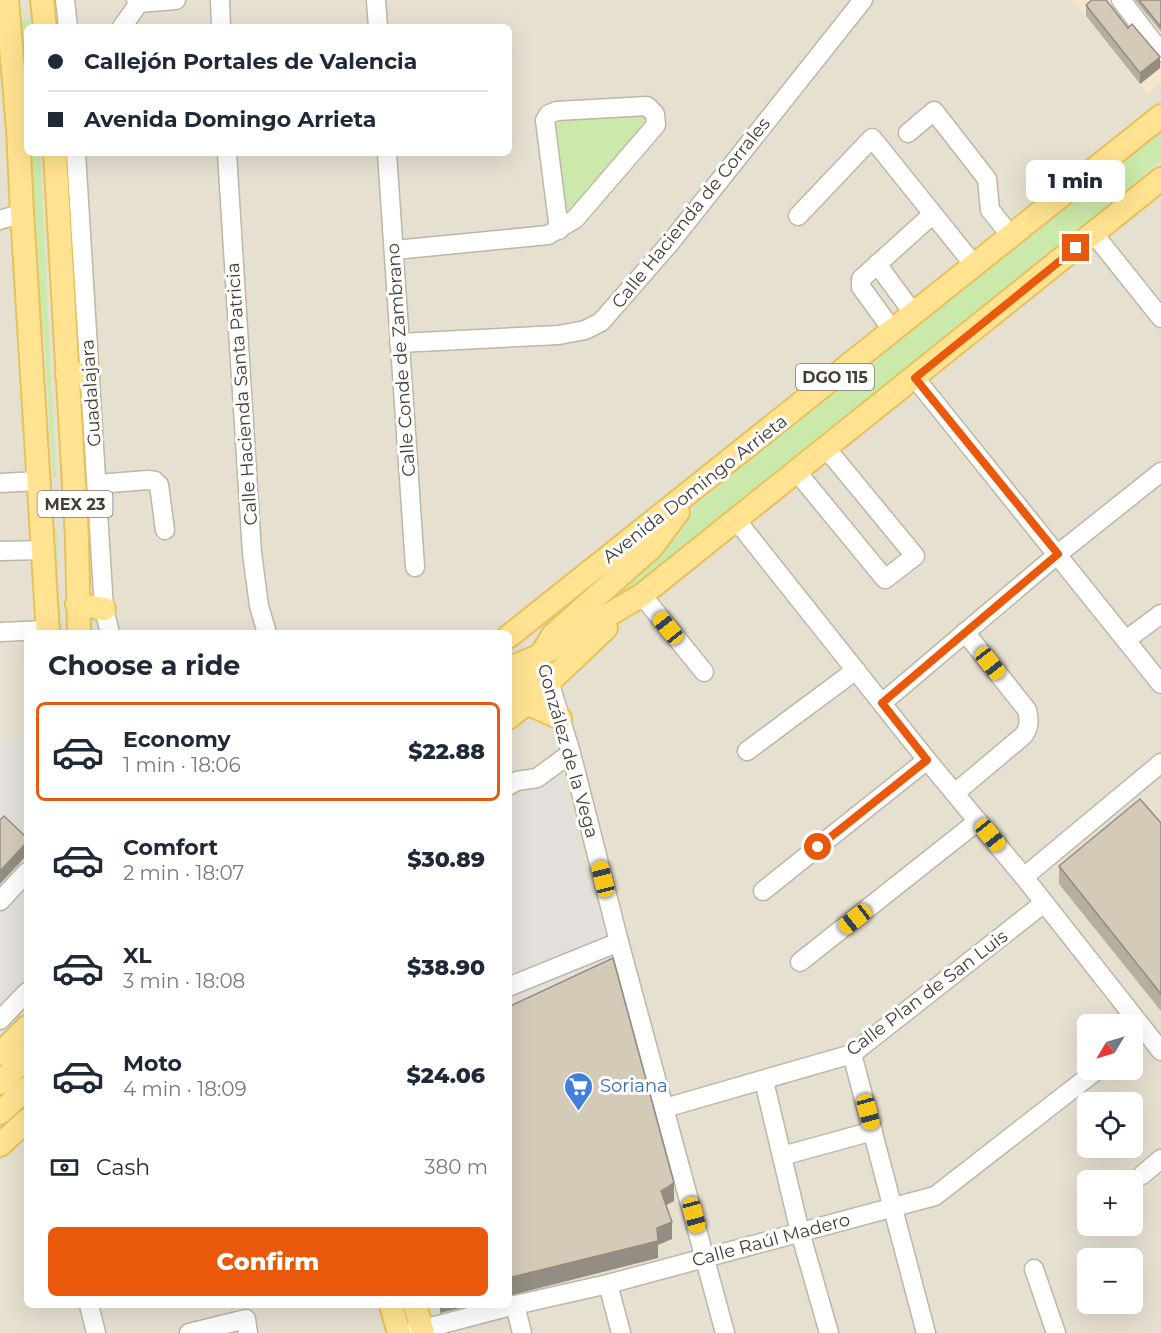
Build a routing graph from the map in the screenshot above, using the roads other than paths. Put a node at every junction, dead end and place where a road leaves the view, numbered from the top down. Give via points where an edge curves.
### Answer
1 (7, 0) edge
2 (42, 0) edge
3 (65, 0) edge
4 (176, 0) edge
5 (220, 0) edge
6 (376, 0) edge
7 (862, 0) edge
8 (1121, 0) edge
9 (137, 2) edge
10 (45, 24) edge
11 (68, 24) edge
12 (124, 24) edge
13 (221, 24) edge
14 (378, 24) edge
15 (1161, 52) edge
16 (1161, 116) edge
17 (23, 124) edge
18 (908, 133) dead end
19 (55, 156) edge
20 (76, 156) edge
21 (227, 156) edge
22 (387, 156) edge
23 (1161, 179) edge
24 (22, 213) junction
25 (933, 214) junction
26 (798, 216) dead end
27 (0, 220) edge
28 (559, 230) junction
29 (1094, 234) junction
30 (1011, 236) junction
31 (394, 250) junction
32 (877, 264) junction
33 (974, 265) junction
34 (914, 314) junction
35 (1161, 318) edge
36 (893, 331) junction
37 (399, 343) junction
38 (78, 374) junction
39 (915, 378) junction
40 (826, 448) junction
41 (1161, 471) edge
42 (797, 472) junction
43 (39, 481) junction
44 (0, 483) edge
45 (97, 484) junction
46 (690, 493) junction
47 (737, 520) junction
48 (165, 530) dead end
49 (77, 538) junction
50 (43, 550) junction
51 (0, 551) edge
52 (1058, 554) junction
53 (415, 567) dead end
54 (642, 595) junction
55 (90, 606) junction
56 (1161, 614) edge
57 (48, 630) edge
58 (80, 630) edge
59 (94, 630) edge
60 (108, 630) edge
61 (266, 630) edge
62 (0, 632) edge
63 (24, 632) edge
64 (965, 632) junction
65 (512, 634) edge
66 (1126, 640) junction
67 (541, 655) junction
68 (512, 667) edge
69 (856, 670) junction
70 (704, 672) dead end
71 (549, 680) junction
72 (1161, 684) edge
73 (515, 699) edge
74 (882, 703) junction
75 (561, 718) junction
76 (747, 752) dead end
77 (571, 753) junction
78 (927, 760) junction
79 (1161, 763) edge
80 (512, 784) edge
81 (955, 793) junction
82 (978, 821) junction
83 (24, 875) edge
84 (1024, 877) junction
85 (763, 891) dead end
86 (0, 901) edge
87 (1044, 903) junction
88 (619, 942) junction
89 (800, 962) dead end
90 (512, 985) edge
91 (24, 995) edge
92 (1123, 1014) edge
93 (0, 1020) edge
94 (24, 1030) edge
95 (1143, 1039) edge
96 (1161, 1051) edge
97 (0, 1054) edge
98 (852, 1054) junction
99 (24, 1060) edge
100 (1084, 1080) edge
101 (764, 1081) junction
102 (0, 1083) edge
103 (24, 1091) edge
104 (665, 1108) junction
105 (0, 1113) edge
106 (24, 1123) edge
107 (873, 1131) junction
108 (0, 1145) edge
109 (782, 1156) junction
110 (1161, 1159) edge
111 (1143, 1174) edge
112 (893, 1208) junction
113 (800, 1232) junction
114 (705, 1258) junction
115 (1034, 1269) dead end
116 (608, 1284) junction
117 (514, 1305) joint
118 (90, 1308) edge
119 (392, 1308) edge
120 (416, 1308) edge
121 (503, 1308) edge
122 (247, 1326) edge
123 (418, 1332) edge
124 (96, 1333) edge
125 (189, 1333) edge
126 (399, 1333) edge
127 (522, 1333) edge
128 (621, 1333) edge
129 (725, 1333) edge
130 (829, 1333) edge
131 (926, 1333) edge
132 (1056, 1333) edge

1 - 17 main road, MEX 23
2 - 10 main road
3 - 11 street
4 - 9 street
5 - 13 street
6 - 14 street
7 - 37 street, Calle Hacienda de Corrales via 670,243 601,322 559,335
8 - 15 street
9 - 12 street
16 - 30 main road, Avenida Domingo Arrieta / DGO 115
17 - 24 main road, MEX 23
18 - 30 street via 934,111 987,179 990,210
19 - 38 main road, MEX 23
20 - 38 street, Guadalajara
21 - 61 street, Calle Hacienda Santa Patricia via 252,553
22 - 31 street, Calle Conde de Zambrano
23 - 29 main road, DGO 115
24 - 27 street
24 - 43 main road, MEX 23
25 - 26 street via 872,138
25 - 32 street
25 - 33 street
28 - 28 street via 575,219 656,125 655,114 647,106 549,114 545,120
28 - 31 street via 548,235
29 - 35 street
29 - 39 main road, DGO 115
30 - 33 main road, Avenida Domingo Arrieta / DGO 115
31 - 37 street, Calle Conde de Zambrano
32 - 34 street
32 - 36 street via 861,279 861,287
33 - 34 main road, Avenida Domingo Arrieta / DGO 115
34 - 36 main road, Avenida Domingo Arrieta / DGO 115
36 - 46 main road, Avenida Domingo Arrieta / DGO 115
37 - 53 street, Calle Conde de Zambrano
38 - 45 street, Guadalajara
38 - 49 main road, MEX 23
39 - 40 main road, DGO 115
39 - 52 street
40 - 42 main road, DGO 115
40 - 42 street via 915,556 885,579
41 - 52 street
42 - 47 main road, DGO 115
43 - 44 street
43 - 49 main road via 59,501
43 - 50 main road, MEX 23
45 - 48 street via 155,481 159,485
45 - 55 street, Guadalajara
46 - 65 main road, Avenida Domingo Arrieta / DGO 115
46 - 67 main road via 652,547 565,623
47 - 54 main road, DGO 115
47 - 69 street
49 - 55 main road
50 - 51 street
50 - 57 main road, MEX 23
52 - 64 street
52 - 66 street
54 - 67 main road, DGO 115
54 - 70 street
54 - 71 main road
55 - 58 main road
55 - 59 main road
55 - 60 street, Guadalajara
56 - 66 street
62 - 63 street
64 - 74 street
64 - 81 street via 1027,710 1029,727
66 - 72 street
67 - 68 main road, DGO 115
67 - 71 street, González de la Vega
67 - 73 main road
69 - 74 street
69 - 76 street
71 - 73 main road
71 - 75 street, González de la Vega
73 - 75 main road
74 - 78 street
75 - 77 street, González de la Vega
77 - 80 street via 537,778
77 - 88 street, González de la Vega
78 - 81 street
78 - 85 street
79 - 84 street
81 - 82 street
82 - 84 street
82 - 89 street
83 - 86 street
84 - 87 street
87 - 92 street
87 - 98 street, Calle Plan de San Luis
88 - 90 street
88 - 104 street, González de la Vega
91 - 93 street
94 - 97 main road
95 - 96 street
98 - 101 street, Calle Plan de San Luis
98 - 107 street
99 - 102 main road
100 - 112 street, Calle Raúl Madero via 935,1196
101 - 104 street, Calle Plan de San Luis
101 - 109 street
103 - 105 main road
104 - 114 street, González de la Vega
106 - 108 main road
107 - 109 street
107 - 112 street
109 - 113 street
110 - 111 street
112 - 113 street, Calle Raúl Madero
112 - 131 street
113 - 114 street, Calle Raúl Madero
113 - 130 street
114 - 116 street, Calle Raúl Madero
114 - 129 street, González de la Vega
115 - 132 street
116 - 117 street, Calle Raúl Madero
116 - 128 street
117 - 127 street
118 - 124 street
119 - 126 main road
120 - 123 main road
121 - 123 street, Calle Raúl Madero
122 - 125 street

